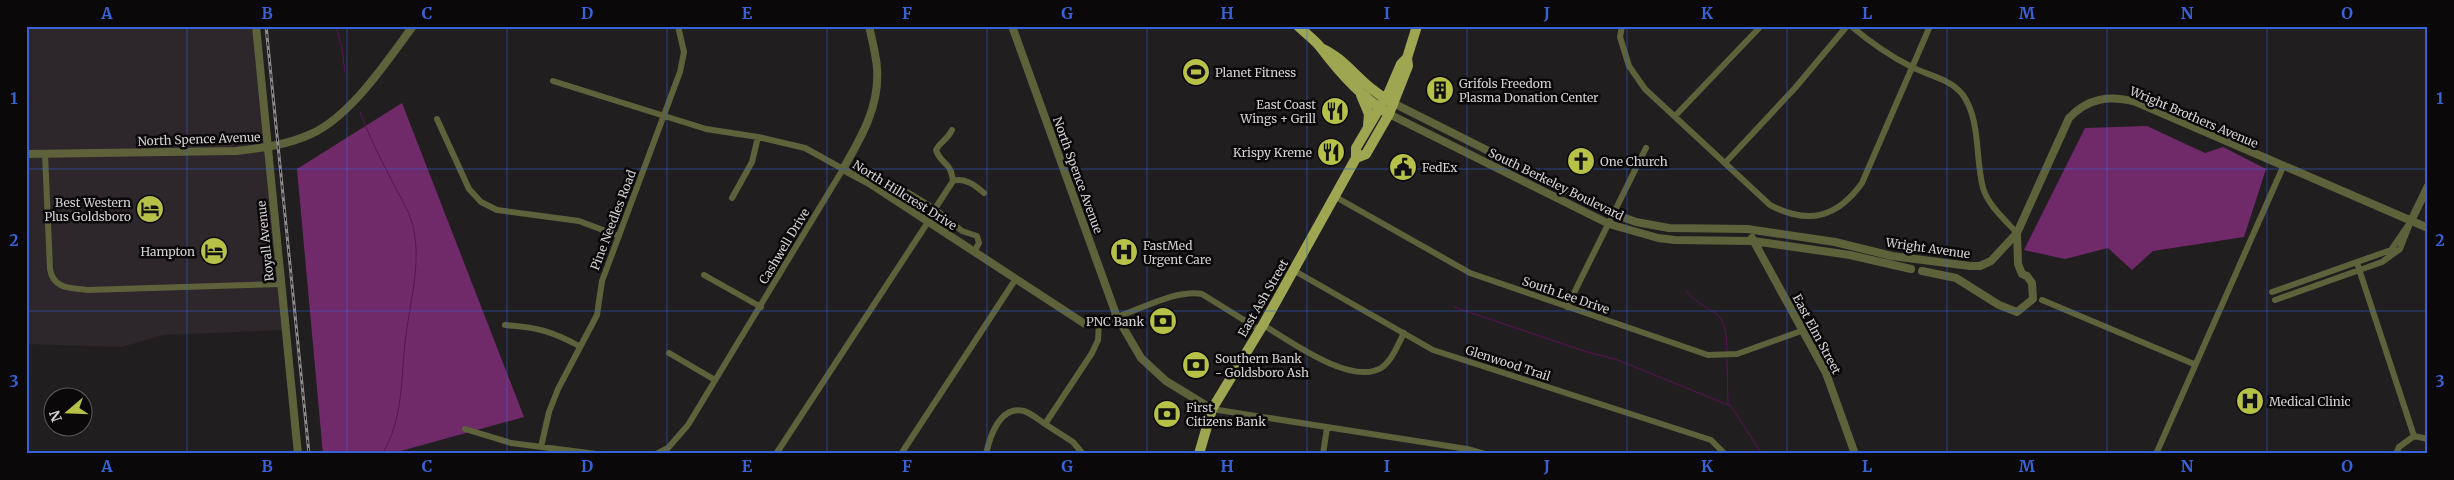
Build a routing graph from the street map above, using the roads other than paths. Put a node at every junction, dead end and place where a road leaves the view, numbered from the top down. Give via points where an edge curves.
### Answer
1 (256, 26) edge
2 (413, 26) edge
3 (678, 26) edge
4 (869, 26) edge
5 (1012, 26) edge
6 (1298, 26) edge
7 (1417, 26) edge
8 (1622, 26) edge
9 (1761, 26) edge
10 (1849, 26) edge
11 (1930, 26) edge
12 (1321, 48) junction
13 (1912, 67) junction
14 (553, 81) dead end
15 (1358, 90) junction
16 (1387, 106) junction
17 (664, 116) junction
18 (1676, 116) junction
19 (437, 120) dead end
20 (1368, 129) junction
21 (952, 130) dead end
22 (758, 137) junction
23 (266, 148) junction
24 (1646, 148) dead end
25 (26, 154) edge
26 (45, 154) junction
27 (1356, 158) junction
28 (1725, 163) junction
29 (2283, 166) junction
30 (843, 169) junction
31 (953, 181) junction
32 (2428, 186) edge
33 (984, 193) dead end
34 (886, 195) junction
35 (1334, 196) junction
36 (732, 198) dead end
37 (935, 209) junction
38 (1614, 214) junction
39 (2411, 221) junction
40 (929, 222) junction
41 (1609, 224) junction
42 (2428, 228) edge
43 (1748, 229) junction
44 (2017, 233) junction
45 (619, 236) junction
46 (1753, 241) junction
47 (974, 252) junction
48 (2357, 262) junction
49 (1911, 269) dead end
50 (1293, 270) junction
51 (2360, 270) junction
52 (1922, 271) dead end
53 (704, 275) dead end
54 (1015, 280) junction
55 (281, 284) junction
56 (2272, 292) dead end
57 (2042, 300) dead end
58 (2275, 300) dead end
59 (761, 307) junction
60 (1567, 308) junction
61 (1117, 318) junction
62 (1099, 324) junction
63 (505, 325) dead end
64 (1261, 327) junction
65 (1804, 330) junction
66 (1404, 334) junction
67 (579, 346) junction
68 (669, 353) dead end
69 (2194, 364) junction
70 (715, 380) junction
71 (1212, 409) junction
72 (1045, 424) junction
73 (1327, 428) junction
74 (465, 429) dead end
75 (2414, 436) junction
76 (2428, 439) edge
77 (541, 447) junction
78 (298, 454) edge
79 (596, 454) edge
80 (656, 454) edge
81 (776, 454) edge
82 (900, 454) edge
83 (986, 454) edge
84 (1083, 454) edge
85 (1199, 454) edge
86 (1323, 454) edge
87 (1485, 454) edge
88 (1725, 454) edge
89 (1856, 454) edge
90 (2156, 454) edge
91 (2396, 454) edge

1 - 23 street, Royall Avenue
2 - 23 street, North Spence Avenue via 365,89 326,126 296,140
3 - 17 street, Pine Needles Road via 684,52
4 - 30 street, Cashwell Drive via 877,68 877,89 873,110
5 - 61 street, North Spence Avenue
6 - 12 main road
7 - 16 main road, East Ash Street
8 - 18 street via 1620,37 1629,66 1645,89
9 - 18 street
10 - 13 street via 1878,48
10 - 28 street
11 - 13 street
12 - 15 main road
12 - 16 main road via 1332,53
13 - 28 street via 1862,183 1852,198 1840,206 1814,216 1790,215 1770,205
13 - 44 street via 1949,82 1963,96 1972,118 1983,189
14 - 17 street, North Hillcrest Drive
15 - 16 main road
15 - 20 main road via 1368,110
16 - 20 main road, East Ash Street
16 - 27 main road, East Ash Street via 1366,154
16 - 38 street, South Berkeley Boulevard
16 - 41 street, South Berkeley Boulevard
17 - 22 street, North Hillcrest Drive via 706,130
17 - 45 street, Pine Needles Road
18 - 28 street
19 - 45 street via 469,189 481,202 497,210 579,221
20 - 27 main road, East Ash Street via 1356,148
21 - 31 street via 936,150 938,157 950,167
22 - 30 street, North Hillcrest Drive via 806,148
22 - 36 street via 752,162
23 - 26 street, North Spence Avenue
23 - 55 street, Royall Avenue
24 - 38 street
25 - 26 street, North Spence Avenue
26 - 55 street via 50,269 54,282 87,290
27 - 35 main road, East Ash Street
29 - 39 street, Wright Brothers Avenue
29 - 44 street, Wright Brothers Avenue via 2136,102 2108,98 2094,101 2077,110 2064,127
29 - 69 street
30 - 34 street, North Hillcrest Drive
30 - 59 street, Cashwell Drive
31 - 33 street via 969,182
31 - 37 street
32 - 39 street
34 - 37 street via 896,186
34 - 40 street, North Hillcrest Drive
35 - 50 main road, East Ash Street
35 - 60 street, South Lee Drive via 1470,273
37 - 40 street via 936,216
37 - 47 street via 960,229 978,238
38 - 41 street
38 - 43 street, South Berkeley Boulevard via 1670,228
39 - 42 street, Wright Brothers Avenue
39 - 48 street via 2391,250
39 - 51 street via 2400,249 2393,256
40 - 47 street, North Hillcrest Drive
40 - 81 street
41 - 46 street, South Berkeley Boulevard via 1675,240
41 - 60 street
43 - 44 street, Wright Avenue via 1835,242 1892,256 1970,266 1991,261
43 - 46 street, East Elm Street
44 - 52 street, Wright Avenue via 2018,264 2022,274 2032,283 2033,299 2018,312 1999,305 1956,278
45 - 67 street, Pine Needles Road via 602,281 597,315
46 - 49 street, Wright Avenue via 1850,255
46 - 65 street, East Elm Street
47 - 54 street, North Hillcrest Drive
48 - 51 street
48 - 56 street
50 - 64 main road, East Ash Street
50 - 66 street, Glenwood Trail
51 - 58 street
51 - 75 street
53 - 59 street
54 - 62 street, North Hillcrest Drive via 1086,324
54 - 82 street
55 - 78 street, Royall Avenue
57 - 69 street
59 - 70 street, Cashwell Drive
60 - 65 street, South Lee Drive via 1708,355 1737,354
61 - 62 street
61 - 64 street via 1192,292 1202,294
61 - 71 street, North Spence Avenue via 1141,358 1166,381
62 - 72 street via 1098,340 1092,353
63 - 67 street via 536,328 557,334
64 - 66 street via 1322,359 1355,372 1381,368
64 - 71 main road, East Ash Street
65 - 89 street, East Elm Street via 1826,373
66 - 88 street, Glenwood Trail via 1432,350 1711,440
67 - 77 street, Pine Needles Road via 549,412
68 - 70 street
69 - 90 street
70 - 80 street, Cashwell Drive via 679,437
71 - 73 street
71 - 85 main road, East Ash Street
72 - 83 street via 1025,411 1005,415 990,438
72 - 84 street via 1073,442
73 - 86 street
73 - 87 street
74 - 77 street via 511,443
75 - 76 street
75 - 91 street via 2399,447
77 - 79 street

